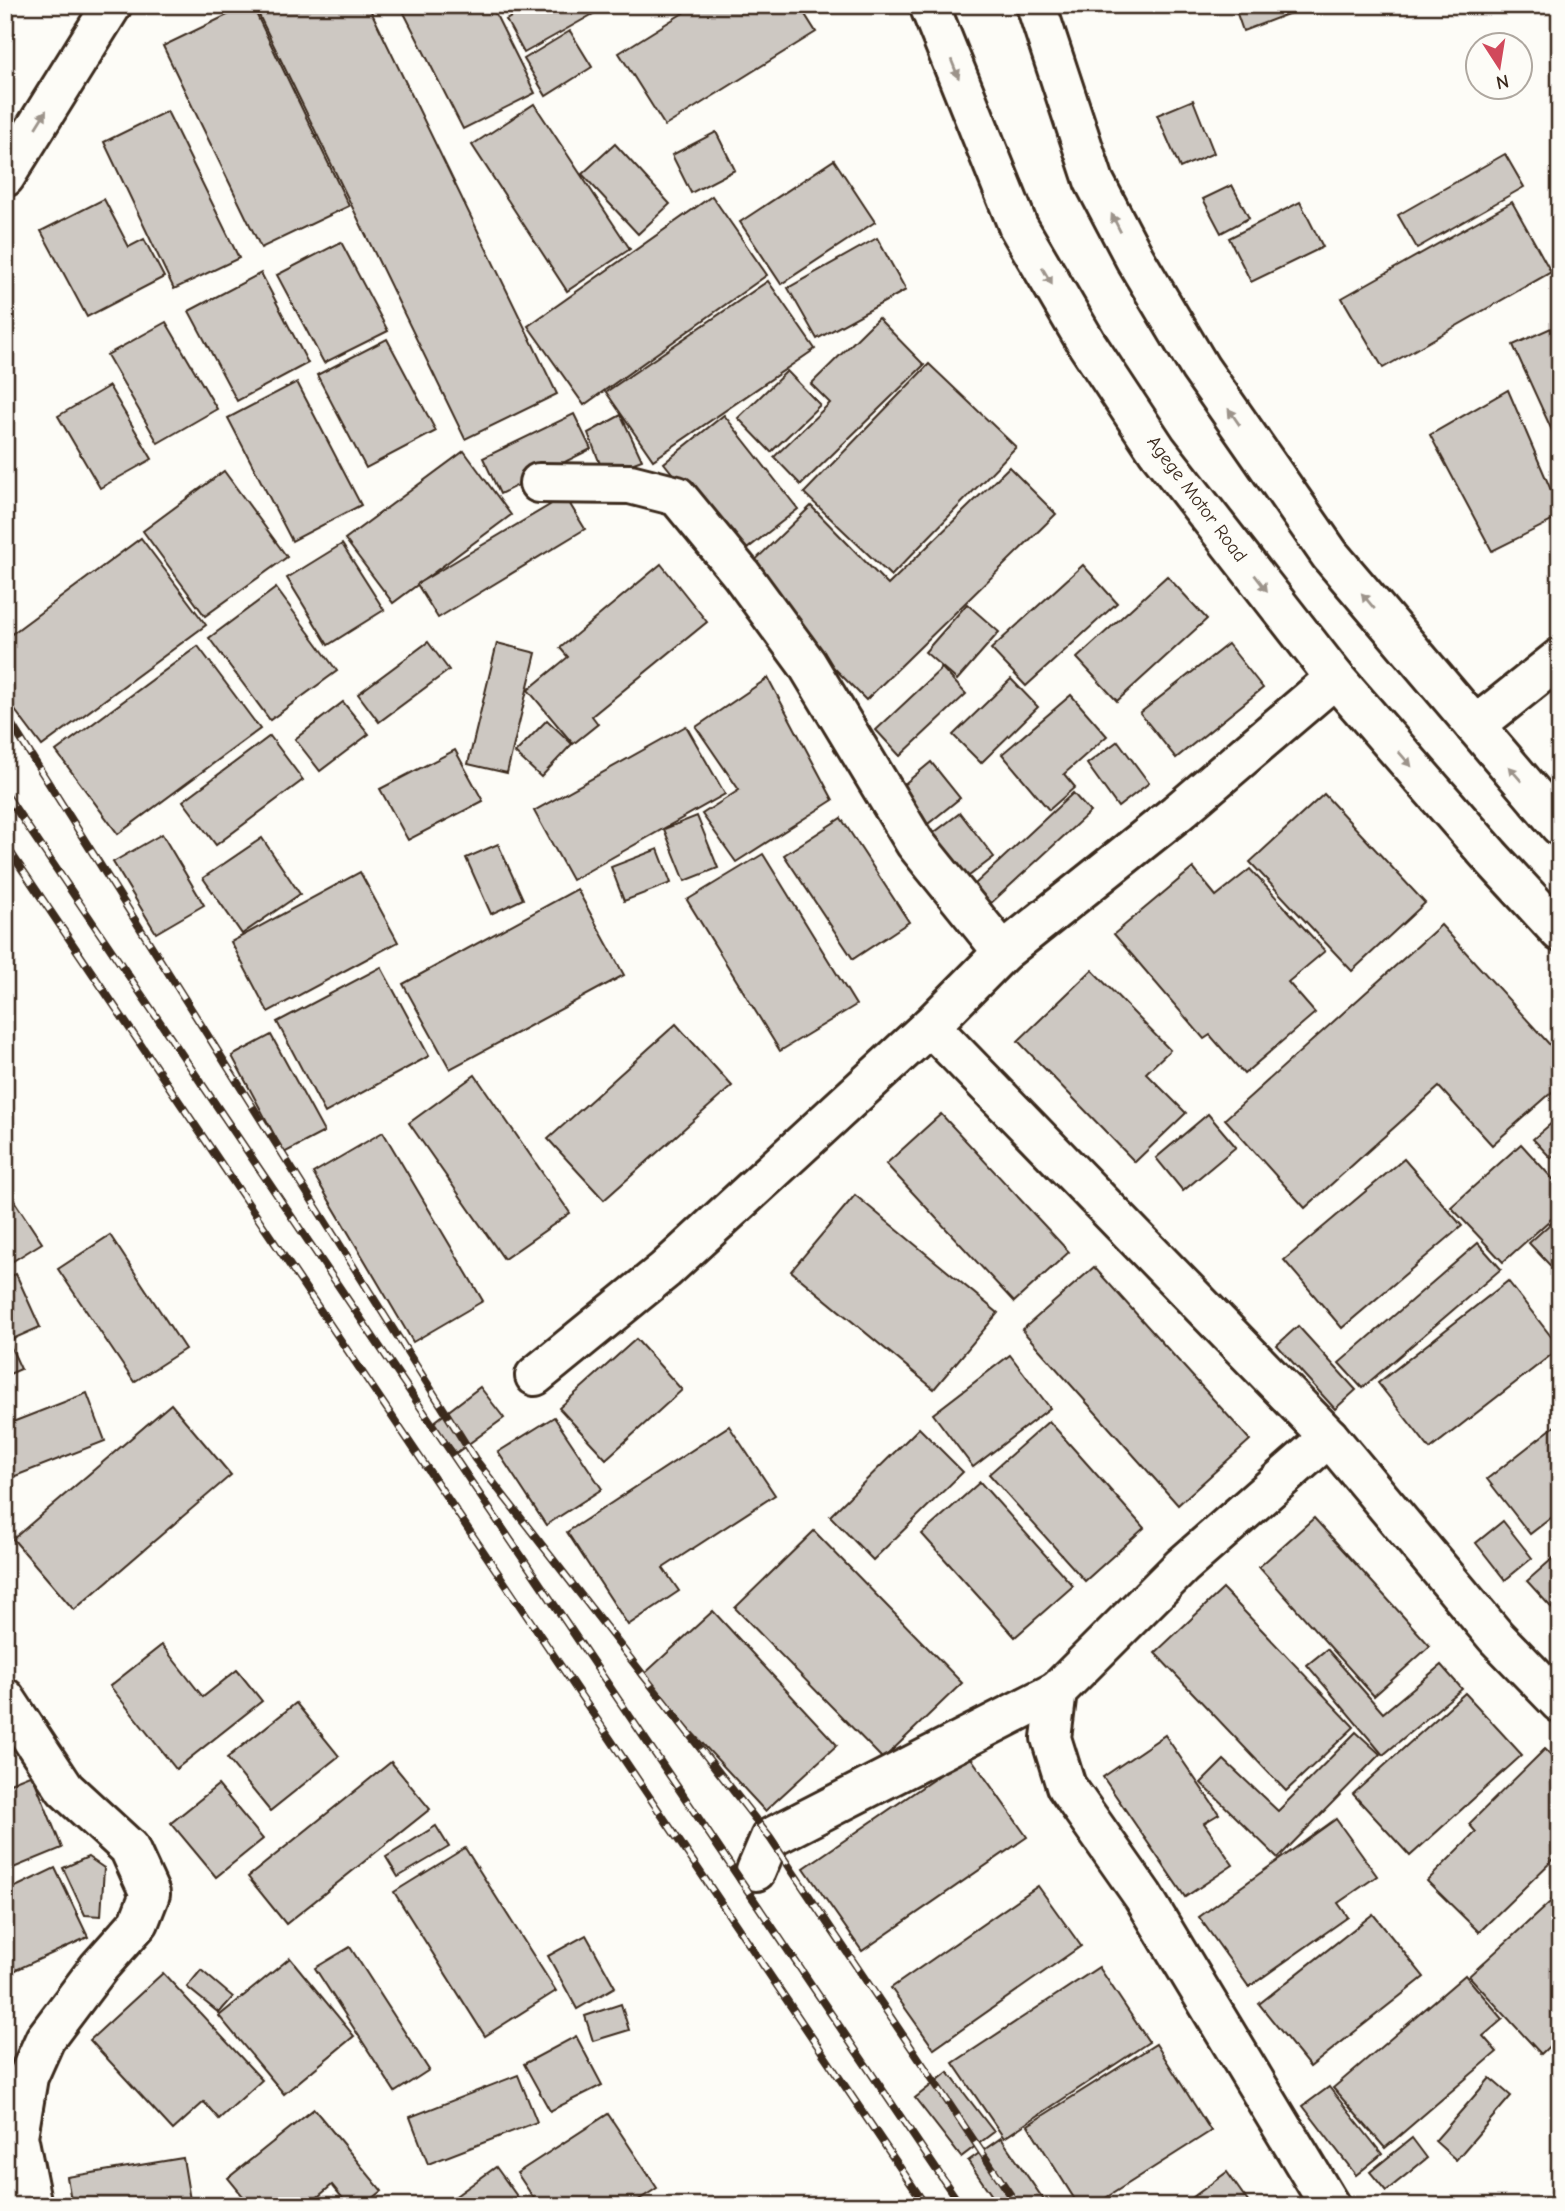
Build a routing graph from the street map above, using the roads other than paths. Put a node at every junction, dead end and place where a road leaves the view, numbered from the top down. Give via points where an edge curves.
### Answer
1 (112, 5) edge
2 (929, 5) edge
3 (1035, 5) edge
4 (5, 177) edge
5 (539, 483) dead end
6 (1560, 659) edge
7 (1335, 678) junction
8 (1475, 726) junction
9 (1560, 826) edge
10 (1560, 932) edge
11 (1003, 952) junction
12 (930, 1026) junction
13 (535, 1376) dead end
14 (1329, 1437) junction
15 (1057, 1691) junction
16 (5, 1698) edge
17 (1560, 1703) edge
18 (756, 1871) dead end
19 (32, 2206) edge
20 (1330, 2206) edge

4 -> 1 main road
2 -> 7 main road, Agege Motor Road via 1018,226 1087,344 1157,450
8 -> 3 main road via 1329,555 1194,357 1094,181
5 - 11 main road via 630,484 677,496 807,664 915,843
6 - 8 main road
7 -> 10 main road, Agege Motor Road
7 - 11 main road via 1177,813
9 -> 8 main road
11 - 12 main road
12 - 13 main road via 665,1270
12 - 14 main road
14 - 15 main road via 1182,1566
14 - 17 main road via 1496,1637
15 - 18 main road via 770,1838
15 - 20 main road via 1051,1738 1066,1787 1143,1896
16 - 19 main road via 65,1789 129,1848 150,1894 139,1922 45,2039 27,2077 18,2136

